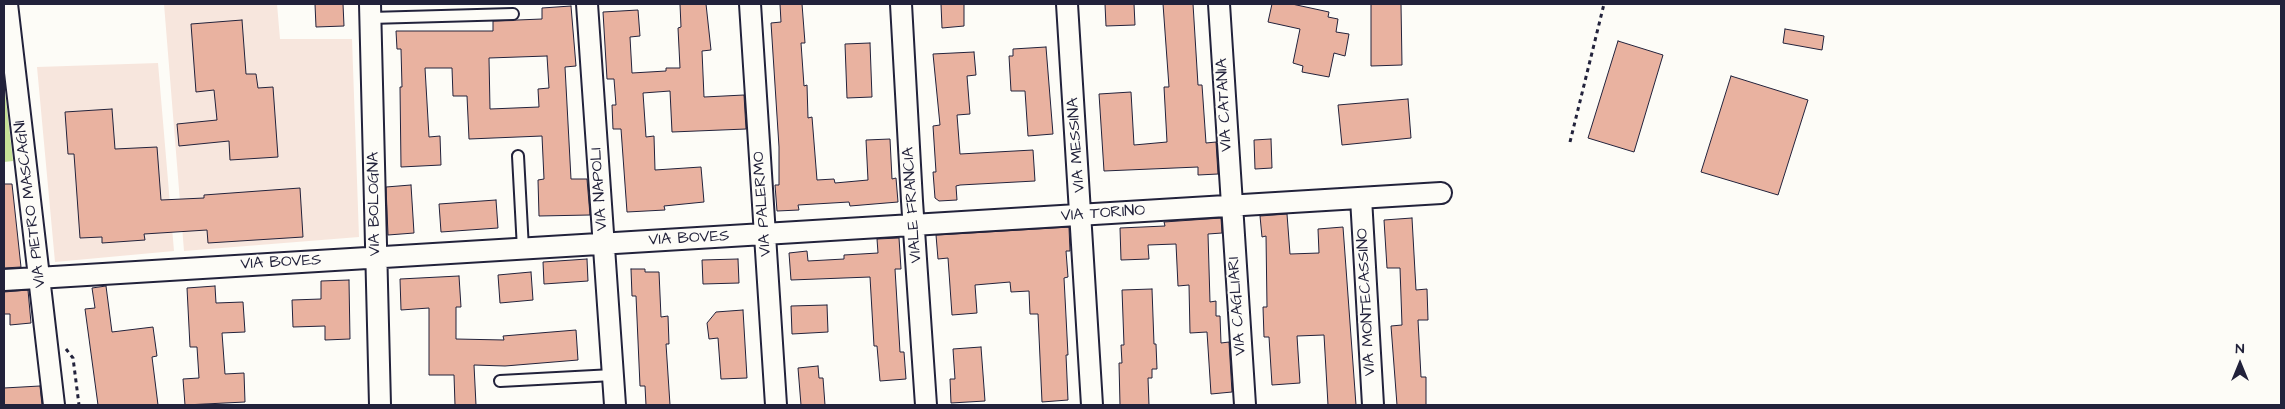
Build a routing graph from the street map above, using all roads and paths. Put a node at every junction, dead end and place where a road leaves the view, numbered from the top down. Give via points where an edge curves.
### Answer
1 (7, 4) edge
2 (587, 4) edge
3 (750, 4) edge
4 (902, 4) edge
5 (1067, 4) edge
6 (1219, 4) edge
7 (1604, 4) edge
8 (370, 11) edge
9 (513, 14) dead end
10 (1570, 142) dead end
11 (518, 156) dead end
12 (1441, 193) dead end
13 (1361, 198) junction
14 (1231, 206) junction
15 (1081, 215) junction
16 (914, 226) junction
17 (765, 235) junction
18 (604, 244) junction
19 (523, 249) junction
20 (376, 258) junction
21 (40, 277) junction
22 (4, 280) edge
23 (613, 375) junction
24 (500, 381) dead end
25 (54, 405) edge
26 (380, 405) edge
27 (615, 405) edge
28 (776, 405) edge
29 (926, 405) edge
30 (1092, 405) edge
31 (1244, 405) edge
32 (1373, 405) edge

1 - 21 street, VIA PIETRO MASCAGNI
2 - 18 street, VIA NAPOLI
3 - 17 street, VIA PALERMO
4 - 16 street, VIALE FRANCIA
5 - 15 street, VIA MESSINA
6 - 14 street, VIA CATANIA
7 - 10 path
8 - 9 lane
8 - 20 street, VIA BOLOGNA
11 - 19 lane
12 - 13 street, VIA TORINO
13 - 14 street, VIA TORINO
13 - 32 street, VIA MONTECASSINO
14 - 15 street, VIA TORINO
14 - 31 street, VIA CAGLIARI
15 - 16 street, VIA TORINO
15 - 30 street, VIA MESSINA
16 - 17 street, VIA TORINO
16 - 29 street, VIALE FRANCIA
17 - 18 street, VIA BOVES
17 - 28 street, VIA PALERMO
18 - 19 street, VIA BOVES
18 - 23 street, VIA NAPOLI
19 - 20 street, VIA BOVES
20 - 21 street, VIA BOVES
20 - 26 street, VIA BOLOGNA
21 - 22 street, VIA BOVES
21 - 25 street, VIA PIETRO MASCAGNI
23 - 24 lane
23 - 27 street, VIA NAPOLI

